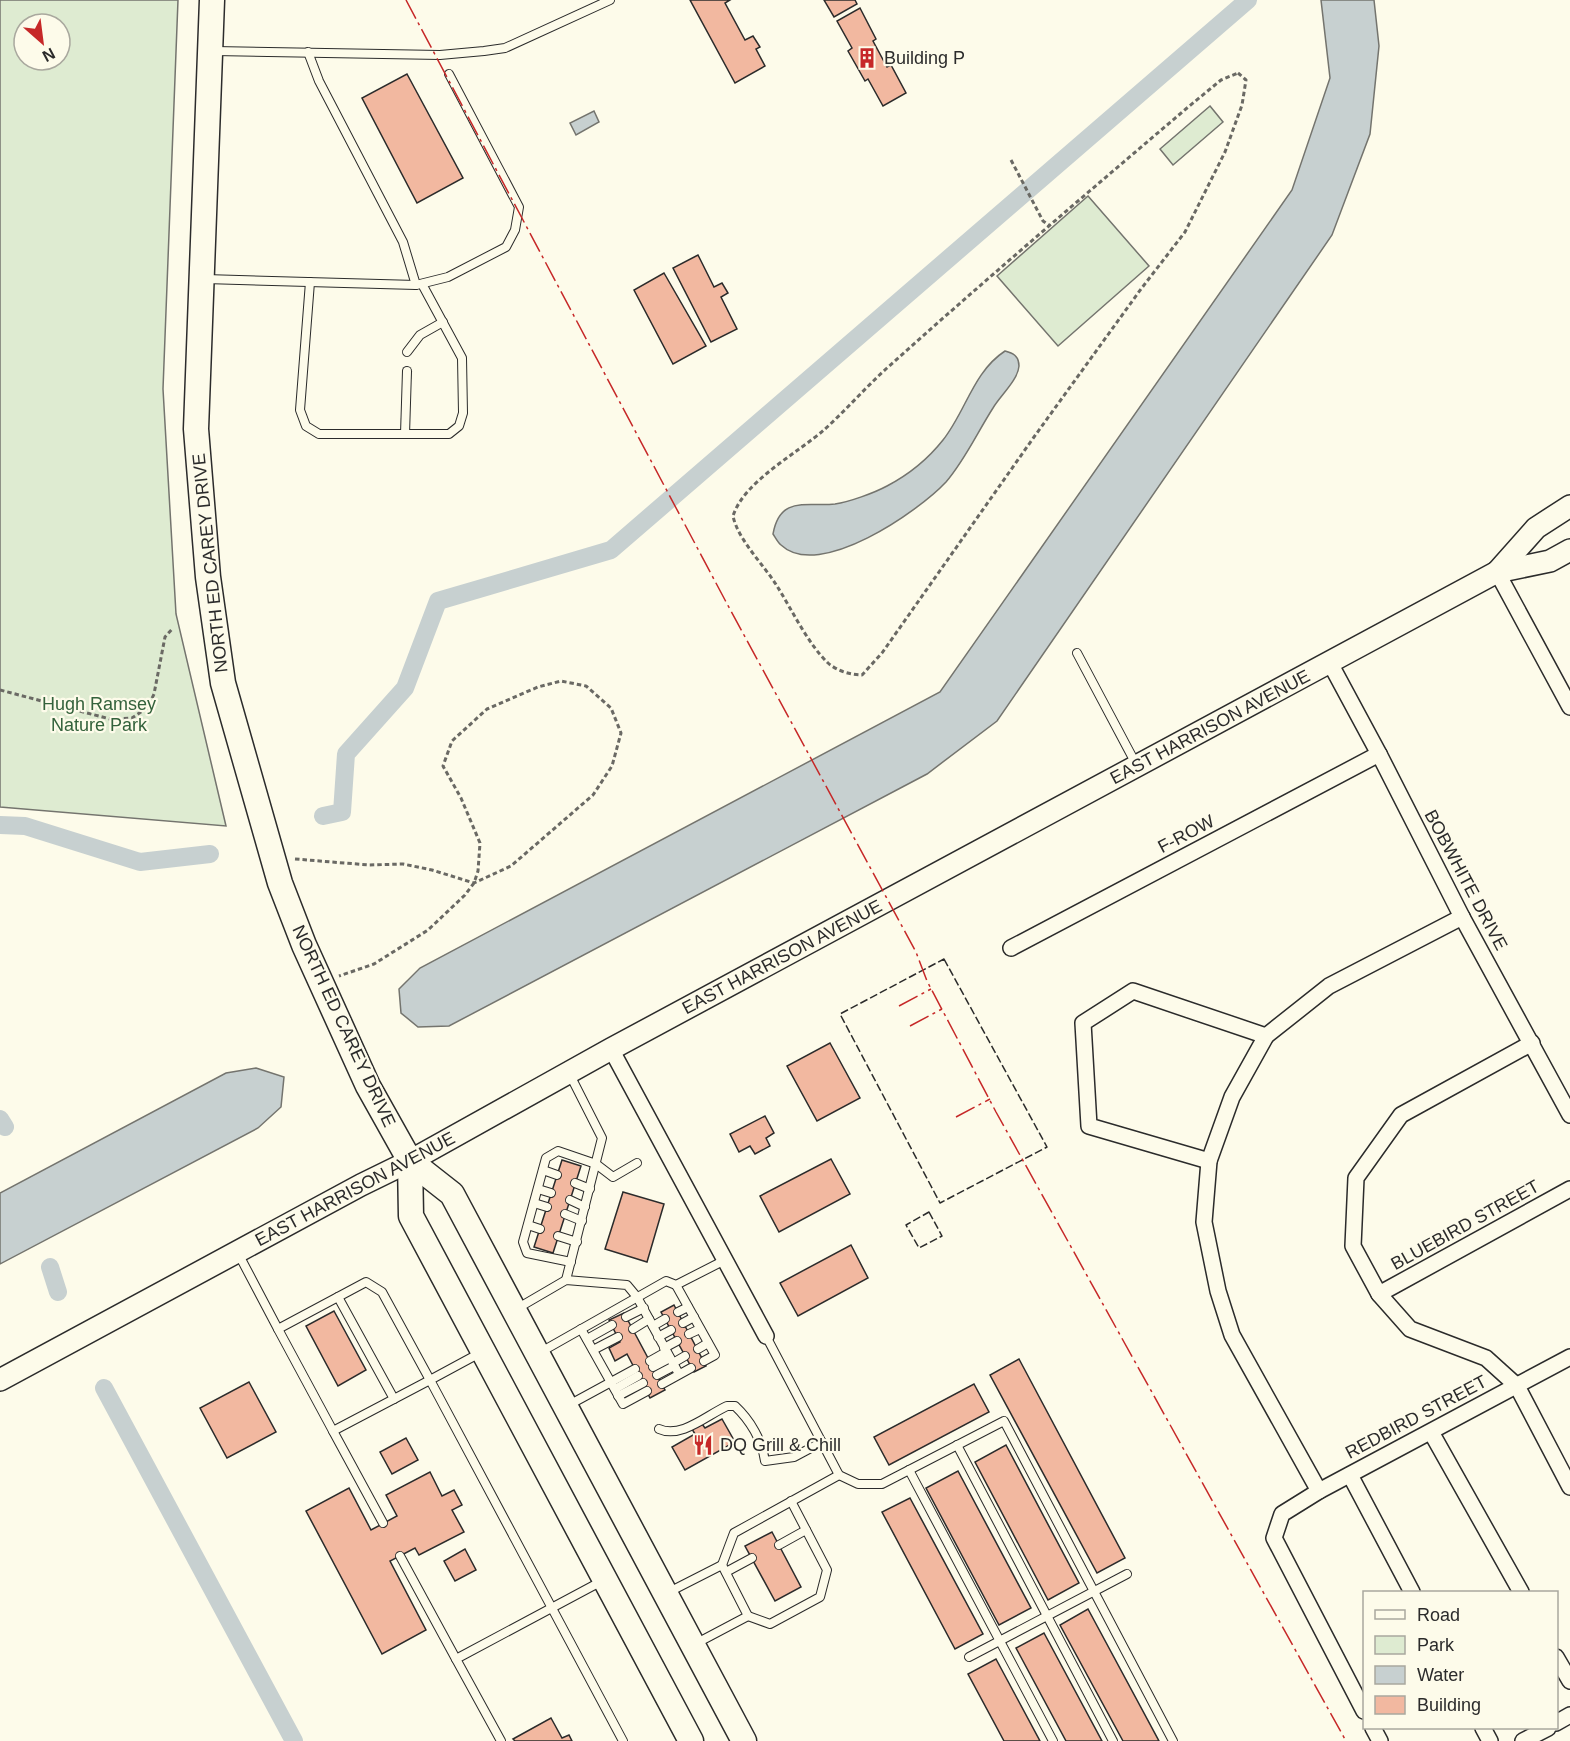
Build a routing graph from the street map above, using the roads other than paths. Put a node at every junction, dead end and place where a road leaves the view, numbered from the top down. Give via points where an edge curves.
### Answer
1 (212, 0) edge
2 (610, 0) edge
3 (210, 51) junction
4 (308, 52) junction
5 (449, 74) dead end
6 (201, 279) junction
7 (310, 282) junction
8 (419, 284) junction
9 (443, 322) junction
10 (407, 352) dead end
11 (407, 371) dead end
12 (405, 434) junction
13 (1570, 506) edge
14 (1570, 550) edge
15 (1497, 572) junction
16 (1077, 653) dead end
17 (1330, 663) junction
18 (1570, 707) edge
19 (1379, 754) junction
20 (1136, 765) junction
21 (1462, 917) junction
22 (1011, 948) dead end
23 (1266, 1036) junction
24 (1532, 1043) junction
25 (610, 1049) junction
26 (569, 1072) junction
27 (1570, 1115) edge
28 (410, 1161) junction
29 (1209, 1161) junction
30 (637, 1163) dead end
31 (596, 1164) junction
32 (543, 1170) junction
33 (557, 1175) dead end
34 (575, 1183) dead end
35 (538, 1188) junction
36 (590, 1189) junction
37 (1570, 1189) edge
38 (551, 1193) dead end
39 (570, 1200) dead end
40 (534, 1203) junction
41 (585, 1206) junction
42 (547, 1207) dead end
43 (565, 1214) dead end
44 (582, 1221) junction
45 (528, 1225) junction
46 (540, 1229) dead end
47 (558, 1236) dead end
48 (577, 1242) junction
49 (237, 1252) junction
50 (725, 1260) junction
51 (571, 1262) junction
52 (567, 1280) junction
53 (676, 1285) junction
54 (1379, 1294) junction
55 (338, 1297) junction
56 (637, 1297) junction
57 (688, 1307) junction
58 (644, 1308) junction
59 (514, 1311) junction
60 (678, 1312) dead end
61 (626, 1317) dead end
62 (694, 1317) junction
63 (665, 1319) dead end
64 (651, 1323) junction
65 (684, 1323) dead end
66 (612, 1325) dead end
67 (278, 1329) junction
68 (581, 1329) junction
69 (633, 1329) dead end
70 (700, 1329) junction
71 (671, 1330) dead end
72 (689, 1334) dead end
73 (766, 1336) joint
74 (618, 1337) dead end
75 (658, 1337) junction
76 (586, 1339) junction
77 (677, 1341) dead end
78 (708, 1344) junction
79 (698, 1349) dead end
80 (593, 1350) junction
81 (484, 1351) junction
82 (537, 1354) junction
83 (685, 1356) dead end
84 (1570, 1357) edge
85 (669, 1358) junction
86 (704, 1361) dead end
87 (691, 1368) dead end
88 (679, 1374) junction
89 (0, 1380) edge
90 (430, 1380) junction
91 (662, 1384) dead end
92 (1517, 1386) junction
93 (615, 1389) junction
94 (647, 1391) dead end
95 (394, 1399) junction
96 (566, 1407) junction
97 (659, 1429) dead end
98 (333, 1431) junction
99 (1431, 1432) junction
100 (822, 1442) junction
101 (957, 1445) junction
102 (909, 1470) junction
103 (839, 1474) junction
104 (1350, 1474) junction
105 (1570, 1487) edge
106 (1319, 1491) junction
107 (791, 1501) junction
108 (383, 1523) dead end
109 (806, 1530) junction
110 (778, 1545) dead end
111 (400, 1556) dead end
112 (752, 1558) dead end
113 (724, 1568) junction
114 (1127, 1574) dead end
115 (605, 1580) junction
116 (1094, 1591) junction
117 (1411, 1591) edge
118 (1520, 1591) edge
119 (666, 1593) junction
120 (552, 1608) junction
121 (748, 1616) junction
122 (1047, 1616) junction
123 (1000, 1641) junction
124 (694, 1645) junction
125 (969, 1657) dead end
126 (456, 1659) junction
127 (1558, 1659) edge
128 (1570, 1681) edge
129 (1363, 1707) edge
130 (1546, 1729) edge
131 (501, 1741) edge
132 (623, 1741) edge
133 (691, 1741) edge
134 (744, 1741) edge
135 (1053, 1741) edge
136 (1113, 1741) edge
137 (1173, 1741) edge
138 (1523, 1741) edge

1 - 3 main road, NORTH ED CAREY DRIVE
2 - 4 lane via 505,48 440,55
3 - 4 lane
3 - 6 main road, NORTH ED CAREY DRIVE
4 - 8 lane via 319,81 404,242
5 - 8 lane via 519,207 515,230 506,247 448,277
6 - 7 lane
6 - 28 main road, NORTH ED CAREY DRIVE via 196,429 208,577 223,683 273,858 304,945 368,1086
7 - 8 lane
7 - 12 lane via 300,410 306,426 319,434
8 - 9 lane
9 - 10 lane via 420,335
9 - 12 lane via 462,358 463,413 459,426 449,435
11 - 12 lane
13 - 15 main road via 1536,528
14 - 15 main road, EAST HARRISON AVENUE via 1550,561
15 - 17 main road, EAST HARRISON AVENUE
15 - 18 street
16 - 20 lane
17 - 19 street, BOBWHITE DRIVE
17 - 20 main road, EAST HARRISON AVENUE
19 - 21 street, BOBWHITE DRIVE
19 - 22 street, F-ROW
20 - 25 main road, EAST HARRISON AVENUE
21 - 23 street via 1329,986
21 - 24 street, BOBWHITE DRIVE
23 - 29 street via 1232,1097
23 - 29 street via 1133,991 1083,1023 1089,1126
24 - 27 street, BOBWHITE DRIVE
24 - 54 street via 1401,1115 1356,1178 1353,1246
25 - 26 main road, EAST HARRISON AVENUE
25 - 50 street
26 - 28 main road, EAST HARRISON AVENUE
26 - 31 lane via 602,1138
28 - 49 main road, EAST HARRISON AVENUE
28 - 59 main road via 452,1194
28 - 81 main road via 411,1216
29 - 106 street via 1204,1222 1218,1291 1232,1335
30 - 31 lane via 613,1177
31 - 32 lane via 558,1151 546,1158
31 - 36 lane
32 - 33 lane
32 - 35 lane
34 - 36 lane
35 - 38 lane
35 - 40 lane
36 - 41 lane
37 - 54 street, BLUEBIRD STREET
39 - 41 lane
40 - 42 lane
40 - 45 lane
41 - 44 lane
43 - 44 lane
44 - 48 lane
45 - 46 lane
45 - 51 lane via 523,1242 527,1253
47 - 48 lane
48 - 51 lane
49 - 67 lane
49 - 89 main road, EAST HARRISON AVENUE
50 - 53 lane
50 - 73 street
51 - 52 lane
52 - 56 lane via 627,1285
52 - 59 lane
53 - 56 lane via 666,1281
53 - 57 lane
54 - 92 street via 1410,1329 1486,1358
55 - 67 lane
55 - 90 lane via 366,1282 382,1292
55 - 95 lane
56 - 58 lane
56 - 68 lane
57 - 60 lane
57 - 62 lane
58 - 61 lane
58 - 64 lane
59 - 82 main road
62 - 65 lane
62 - 70 lane
63 - 64 lane
64 - 69 lane
64 - 75 lane
66 - 76 lane
67 - 98 lane
68 - 76 lane
68 - 82 lane
70 - 72 lane
70 - 78 lane
71 - 75 lane
73 - 100 lane
74 - 80 lane
75 - 85 lane
76 - 80 lane
77 - 85 lane
78 - 79 lane
78 - 86 lane via 715,1355
80 - 93 lane
81 - 90 lane
81 - 115 main road
82 - 96 main road
83 - 85 lane
84 - 92 street, REDBIRD STREET
85 - 85 lane via 654,1368
85 - 88 lane
87 - 88 lane
88 - 91 lane
90 - 95 lane
90 - 120 lane
92 - 99 street, REDBIRD STREET
92 - 105 street
93 - 93 lane via 639,1376
93 - 94 lane via 623,1404
93 - 96 lane
95 - 98 lane
96 - 119 main road
97 - 100 lane via 677,1432 735,1406 758,1438 765,1461 794,1457
98 - 108 lane
99 - 104 street, REDBIRD STREET
99 - 118 street
100 - 103 lane
101 - 102 lane
101 - 116 lane via 1004,1421
101 - 122 lane
102 - 103 lane via 882,1484 858,1484
102 - 123 lane
103 - 107 lane
104 - 106 street, REDBIRD STREET
104 - 117 street
106 - 129 street, REDBIRD STREET via 1282,1514 1274,1538
107 - 109 lane
107 - 113 lane via 734,1533
109 - 110 lane
109 - 121 lane via 827,1570 820,1598 770,1624
111 - 126 lane
112 - 113 lane
113 - 119 lane
113 - 121 lane
114 - 116 lane
115 - 120 lane
115 - 133 main road
116 - 122 lane
116 - 137 lane
119 - 124 main road
120 - 126 lane
120 - 132 lane
121 - 124 lane
122 - 123 lane
122 - 136 lane
123 - 125 lane
123 - 135 lane
124 - 134 main road
126 - 131 lane
127 - 128 street
130 - 138 street

